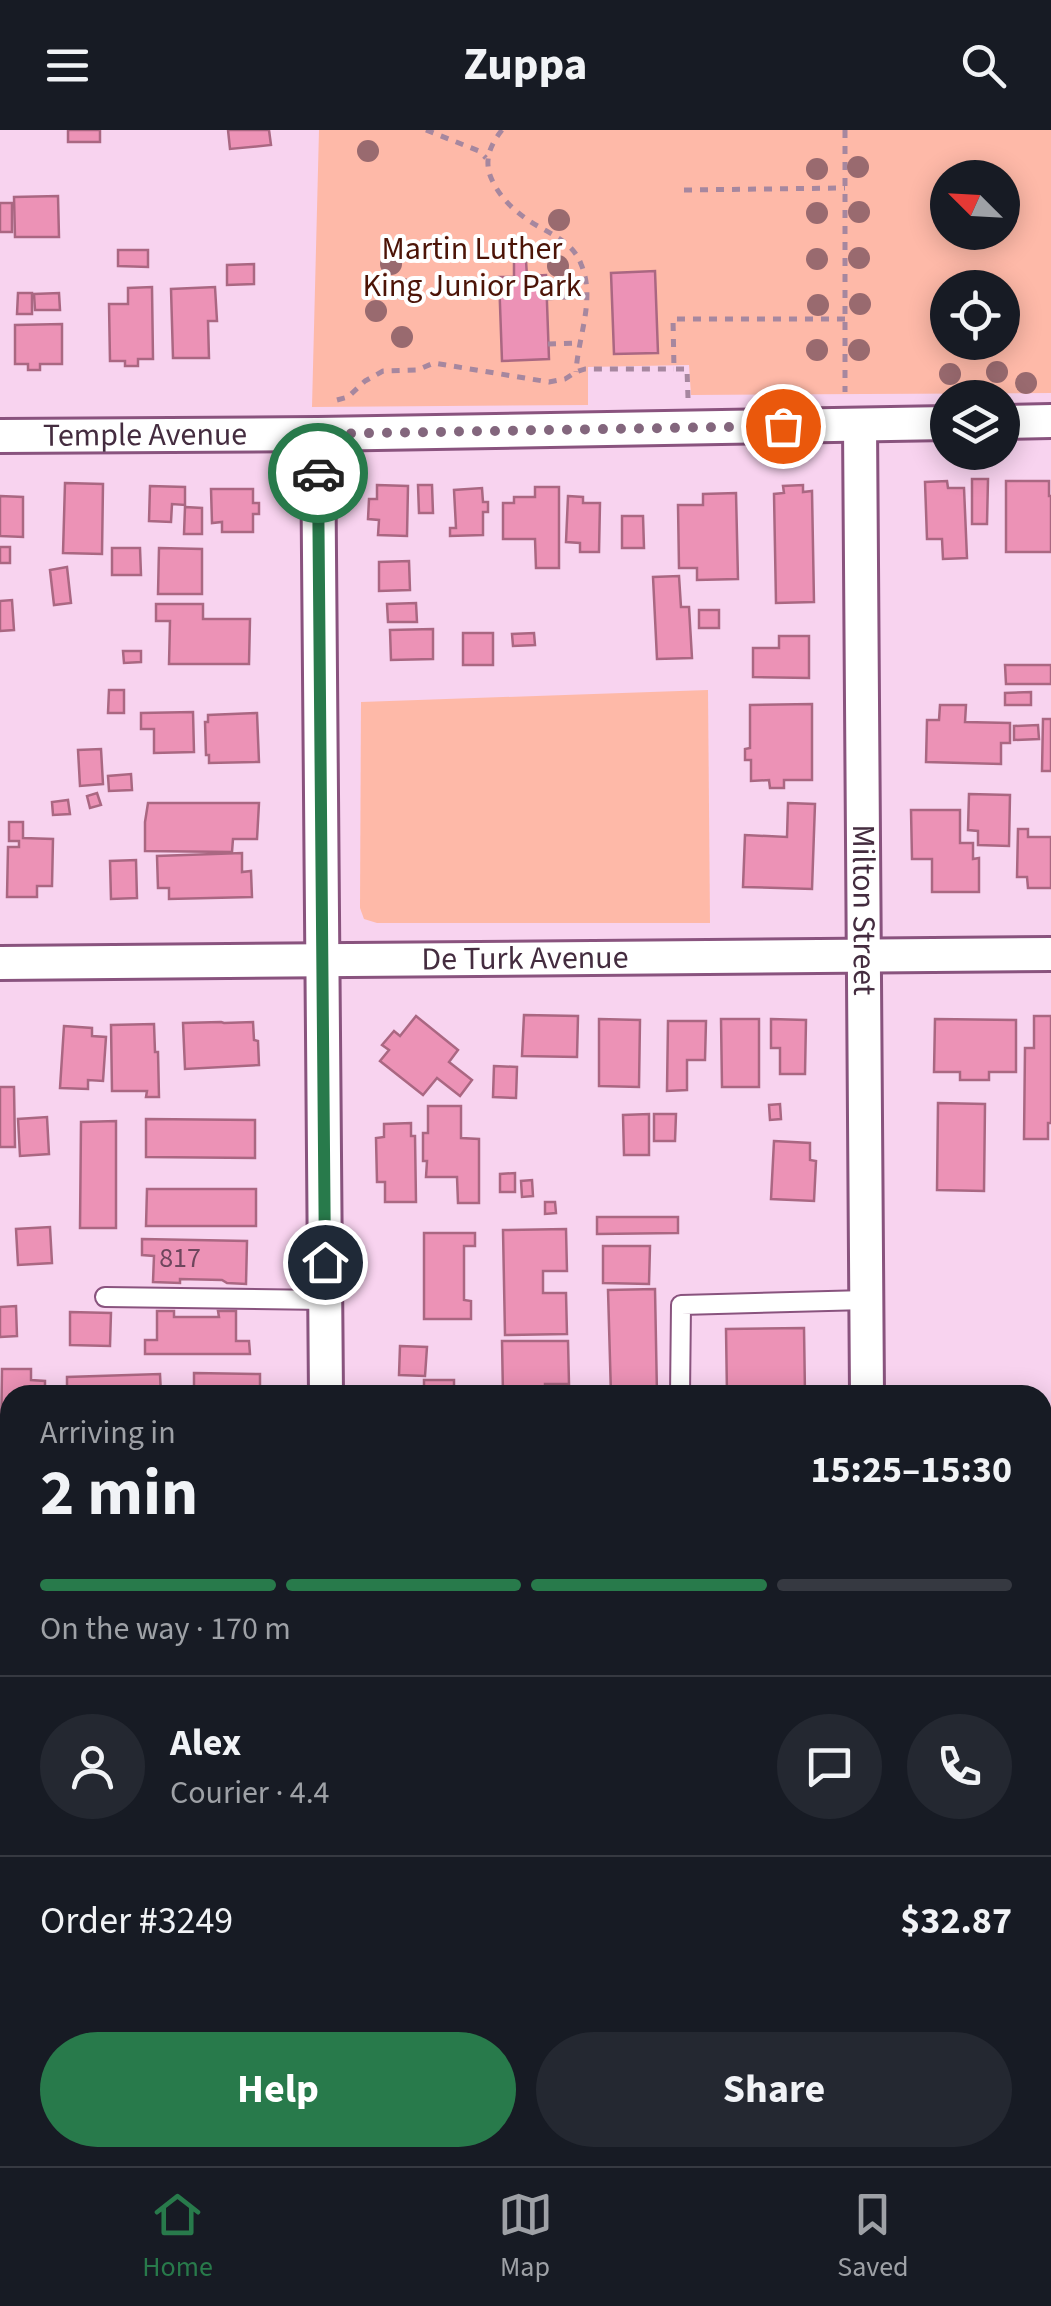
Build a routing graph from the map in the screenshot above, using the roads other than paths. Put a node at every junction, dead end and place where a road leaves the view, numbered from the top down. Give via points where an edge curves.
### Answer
1 (853, 412) junction
2 (930, 421) edge
3 (1051, 421) edge
4 (1020, 422) edge
5 (318, 434) junction
6 (0, 436) edge
7 (1051, 954) edge
8 (864, 956) junction
9 (322, 960) junction
10 (0, 963) edge
11 (106, 1297) dead end
12 (325, 1300) junction
13 (866, 1300) junction
14 (326, 1385) edge
15 (680, 1385) edge
16 (867, 1385) edge

1 - 2 street, Temple Avenue
1 - 5 street, Temple Avenue
1 - 8 street, Milton Street
3 - 4 street
5 - 6 street, Temple Avenue
5 - 9 street
7 - 8 street, De Turk Avenue
8 - 9 street, De Turk Avenue
8 - 13 street, Milton Street
9 - 10 street, De Turk Avenue
9 - 12 street
11 - 12 lane
12 - 14 street
13 - 15 lane via 681,1305
13 - 16 street, Milton Street

